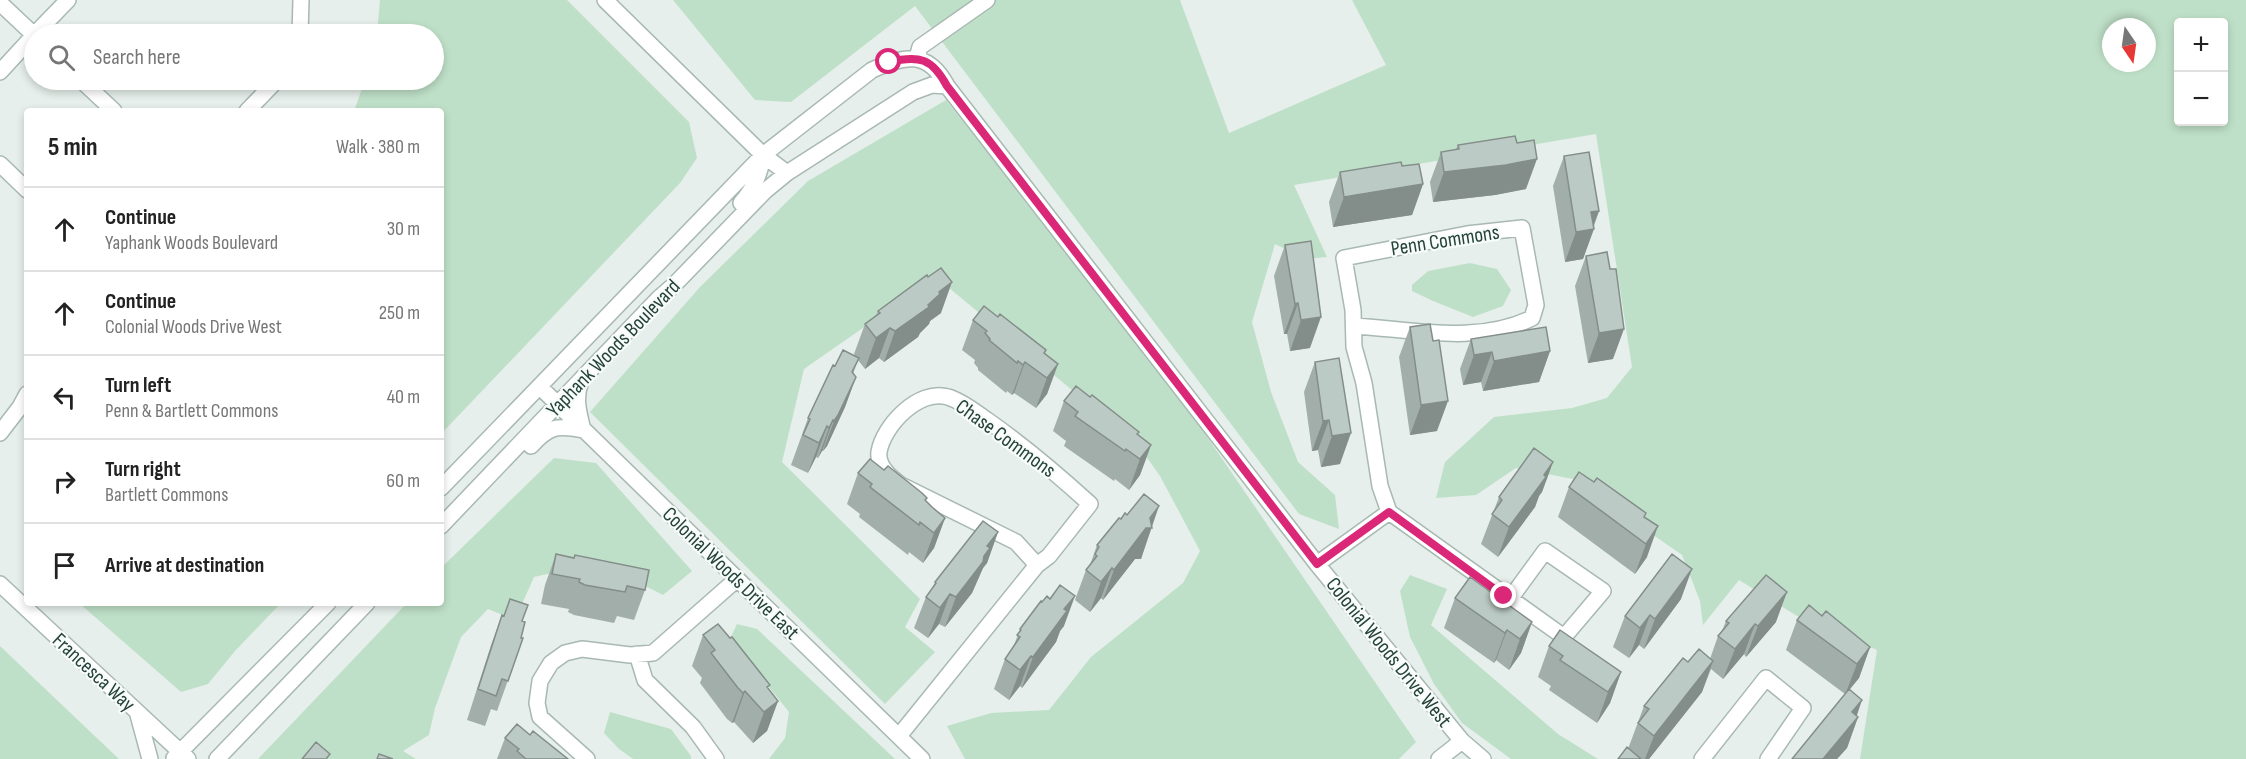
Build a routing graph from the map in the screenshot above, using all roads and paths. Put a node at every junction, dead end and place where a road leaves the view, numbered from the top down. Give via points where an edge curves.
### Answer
1 (68, 0) edge
2 (301, 0) edge
3 (605, 0) edge
4 (987, 0) edge
5 (0, 3) edge
6 (45, 24) edge
7 (300, 24) edge
8 (24, 25) edge
9 (24, 47) edge
10 (917, 58) junction
11 (0, 72) edge
12 (947, 86) junction
13 (92, 90) edge
14 (268, 90) edge
15 (111, 108) edge
16 (249, 108) edge
17 (763, 155) junction
18 (0, 164) edge
19 (787, 173) junction
20 (24, 187) edge
21 (659, 298) junction
22 (1354, 326) junction
23 (582, 379) junction
24 (540, 387) junction
25 (24, 400) edge
26 (557, 404) junction
27 (583, 430) junction
28 (0, 433) edge
29 (444, 485) edge
30 (468, 497) junction
31 (1389, 512) junction
32 (444, 523) edge
33 (1317, 564) junction
34 (1037, 565) junction
35 (737, 579) junction
36 (0, 584) edge
37 (1510, 599) junction
38 (325, 606) edge
39 (364, 606) edge
40 (637, 654) junction
41 (138, 712) junction
42 (899, 736) junction
43 (1462, 741) junction
44 (180, 757) edge
45 (150, 759) edge
46 (217, 759) edge
47 (587, 759) edge
48 (716, 759) edge
49 (922, 759) edge
50 (1439, 759) edge
51 (1483, 759) edge
52 (1702, 759) edge
53 (1768, 759) edge

1 - 6 street
2 - 7 street
3 - 17 street
4 - 10 street via 920,47
5 - 8 street
9 - 11 street
10 - 12 street via 939,71
10 - 17 street, Yaphank Woods Boulevard via 889,62 872,70
12 - 19 street, Yaphank Woods Boulevard via 913,92
12 - 33 street, Colonial Woods Drive West
13 - 15 street
14 - 16 street
17 - 19 street
17 - 21 street via 760,175 751,191 662,284
17 - 24 street, Yaphank Woods Boulevard
18 - 20 street
19 - 21 street, Yaphank Woods Boulevard
21 - 23 street, Yaphank Woods Boulevard
22 - 22 street, Penn Commons via 1344,258 1467,234 1522,228 1536,305 1532,318 1482,333
22 - 31 street, Penn Commons via 1354,347 1364,383 1380,486
23 - 26 street, Yaphank Woods Boulevard
23 - 27 street via 576,398
24 - 26 street, Colonial Woods Drive East
24 - 29 street, Yaphank Woods Boulevard
25 - 28 street
26 - 27 street, Colonial Woods Drive East
26 - 30 street, Yaphank Woods Boulevard
27 - 30 street via 564,426 542,434 484,495
27 - 35 street, Colonial Woods Drive East
30 - 32 street, Yaphank Woods Boulevard
31 - 33 street
31 - 37 street
33 - 43 street, Colonial Woods Drive West
34 - 34 street, Chase Commons via 1049,556 1090,504 1013,438 946,396 920,400 900,414 879,454 891,478 1016,542
34 - 42 street, Chase Commons
35 - 40 street via 652,652
35 - 42 street, Colonial Woods Drive East
36 - 41 street, Francesca Way
37 - 37 street via 1564,637 1602,591 1545,551
38 - 44 street
39 - 46 street
40 - 47 street via 582,649 565,653 551,663 540,681 540,717
40 - 48 street via 645,680 693,727
41 - 44 street, Francesca Way
41 - 45 street
42 - 49 street, Colonial Woods Drive East
43 - 50 street
43 - 51 street, Colonial Woods Drive West
52 - 53 street via 1766,678 1803,708

